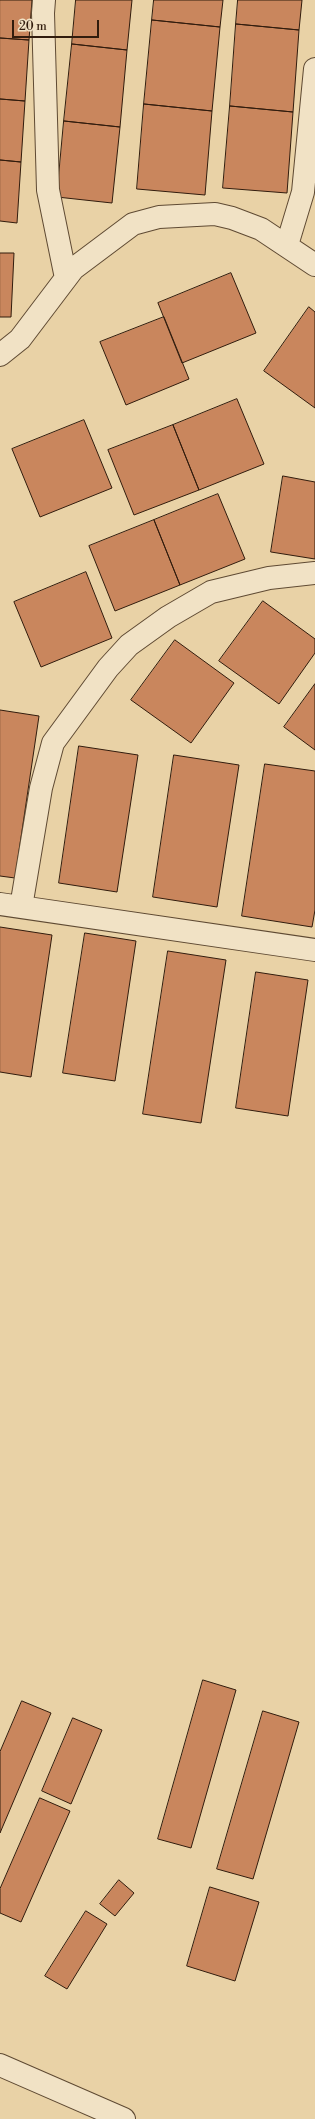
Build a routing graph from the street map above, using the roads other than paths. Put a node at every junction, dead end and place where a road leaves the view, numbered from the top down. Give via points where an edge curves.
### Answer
1 (44, 0) edge
2 (315, 69) edge
3 (287, 245) junction
4 (315, 265) edge
5 (66, 278) junction
6 (0, 356) edge
7 (315, 574) edge
8 (10, 906) edge
9 (315, 950) edge
10 (0, 2065) edge
11 (124, 2119) edge

1 - 5 street via 48,190
2 - 3 street via 303,192
3 - 4 street
3 - 5 street via 261,229 215,214 158,217 133,224 73,269
5 - 6 street via 20,339
7 - 8 street via 269,578 211,592 168,617 129,646 108,668 53,744
8 - 9 street
10 - 11 street

